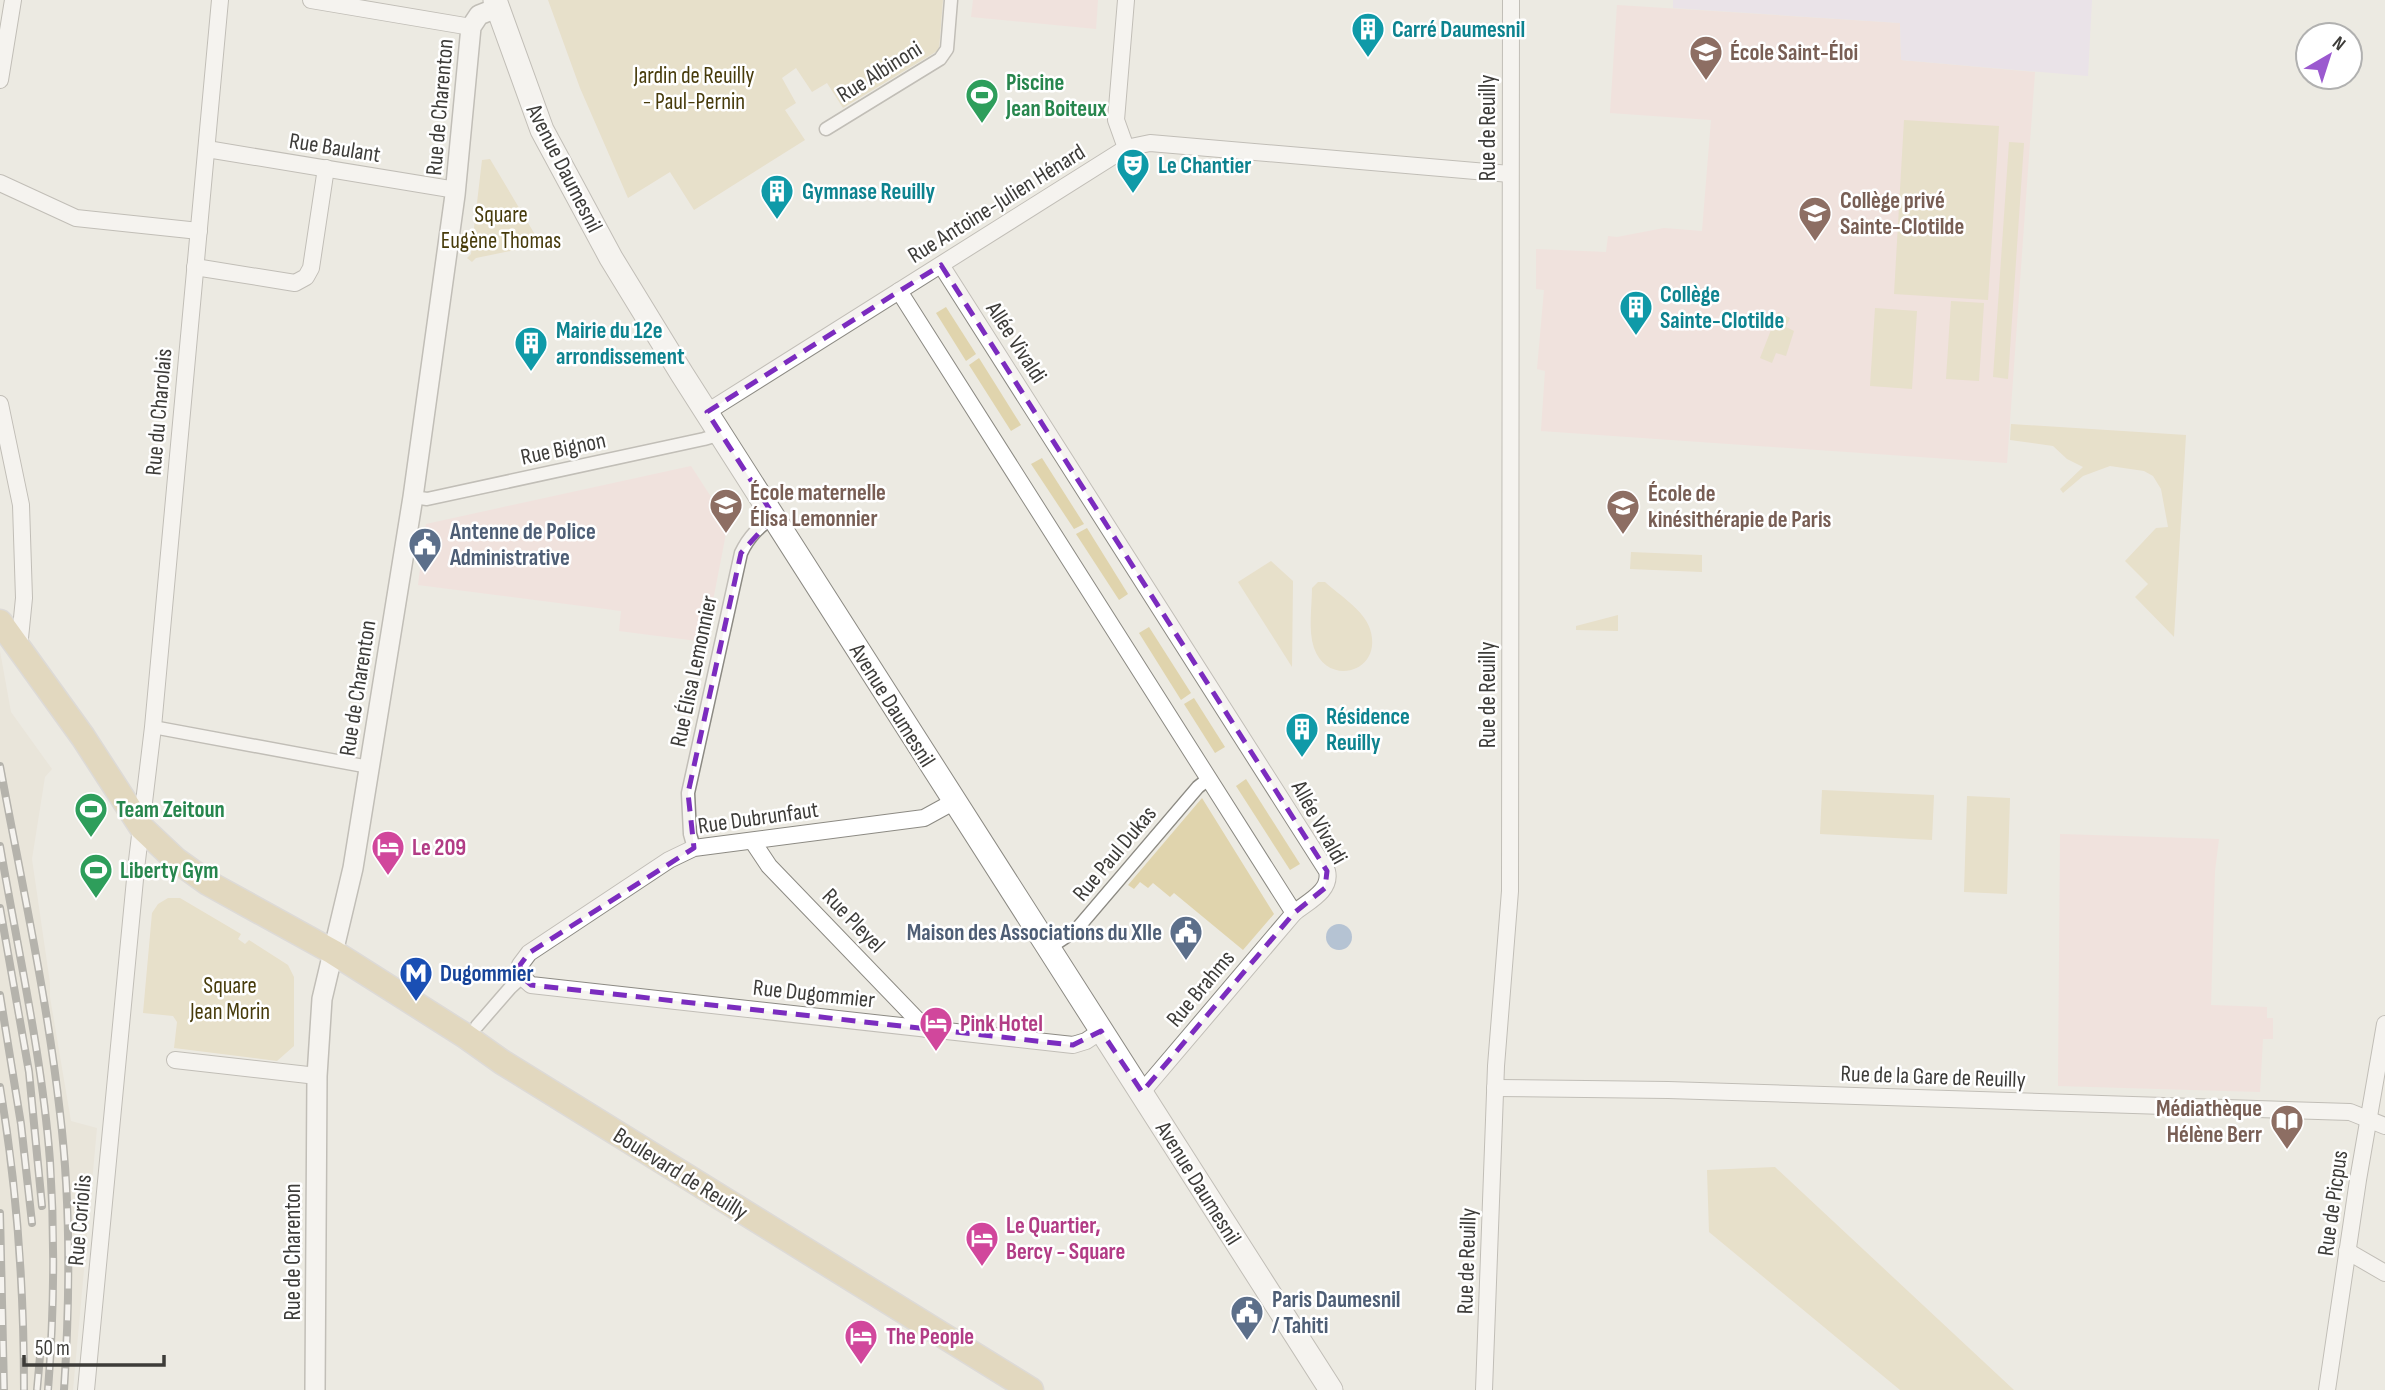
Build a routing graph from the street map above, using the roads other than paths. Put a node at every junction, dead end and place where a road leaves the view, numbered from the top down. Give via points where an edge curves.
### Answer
1 (13, 0) edge
2 (220, 0) edge
3 (311, 0) edge
4 (951, 0) edge
5 (1126, 0) edge
6 (1511, 0) edge
7 (496, 4) edge
8 (471, 27) junction
9 (0, 80) edge
10 (825, 129) dead end
11 (1126, 148) junction
12 (207, 149) junction
13 (326, 168) junction
14 (1510, 174) junction
15 (0, 183) edge
16 (456, 190) junction
17 (199, 230) junction
18 (941, 265) junction
19 (195, 267) junction
20 (899, 291) junction
21 (0, 404) edge
22 (707, 412) junction
23 (721, 434) junction
24 (413, 496) junction
25 (774, 516) junction
26 (0, 622) edge
27 (19, 649) junction
28 (153, 727) junction
29 (369, 767) junction
30 (1208, 780) junction
31 (955, 801) junction
32 (142, 828) junction
33 (753, 842) junction
34 (694, 848) junction
35 (1294, 913) junction
36 (1049, 948) junction
37 (333, 952) junction
38 (522, 974) junction
39 (2385, 1024) edge
40 (477, 1026) dead end
41 (926, 1029) junction
42 (1101, 1031) junction
43 (175, 1060) dead end
44 (317, 1076) junction
45 (1495, 1088) junction
46 (1142, 1092) junction
47 (2369, 1118) junction
48 (2385, 1126) edge
49 (2347, 1251) junction
50 (2385, 1273) edge
51 (86, 1390) edge
52 (315, 1390) edge
53 (1031, 1390) edge
54 (1331, 1390) edge
55 (1484, 1390) edge
56 (2326, 1390) edge

1 - 9 street
2 - 12 street, Rue du Charolais
3 - 8 street
4 - 10 street, Rue Albinoni via 947,49 940,59
5 - 11 street via 1116,120
6 - 14 street, Rue de Reuilly
7 - 8 street, Rue de Charenton
7 - 22 main road, Avenue Daumesnil via 542,130 611,258
8 - 16 street, Rue de Charenton
11 - 14 street, Rue Antoine-Julien Hénard via 1150,143
11 - 18 street, Rue Antoine-Julien Hénard
12 - 13 street, Rue Baulant
12 - 17 street, Rue du Charolais
13 - 16 street, Rue Baulant
13 - 19 street via 311,268 303,280 295,283
14 - 45 street, Rue de Reuilly via 1510,891
15 - 17 street via 76,218
16 - 24 street, Rue de Charenton
17 - 19 street, Rue du Charolais
18 - 20 street, Rue Antoine-Julien Hénard
18 - 35 street, Allée Vivaldi via 1327,871 1325,888
19 - 28 street, Rue du Charolais
20 - 22 street, Rue Antoine-Julien Hénard
20 - 30 street
21 - 27 street via 21,505 24,598
22 - 23 main road, Avenue Daumesnil
23 - 24 street, Rue Bignon via 427,499
23 - 25 main road, Avenue Daumesnil
24 - 29 street, Rue de Charenton
25 - 31 main road, Avenue Daumesnil
25 - 34 street, Rue Élisa Lemonnier via 747,540 741,553 688,793
26 - 27 main road, Boulevard de Reuilly
27 - 32 main road, Boulevard de Reuilly
28 - 29 street
28 - 32 street, Rue du Charolais
29 - 37 street, Rue de Charenton
30 - 35 street
30 - 36 street, Rue Paul Dukas via 1076,930
31 - 33 street, Rue Dubrunfaut via 924,818
31 - 36 main road, Avenue Daumesnil
32 - 37 main road, Boulevard de Reuilly via 208,883
32 - 51 street, Rue Coriolis
33 - 34 street, Rue Dubrunfaut
33 - 41 street, Rue Pleyel via 769,866
34 - 38 street, Rue Dubrunfaut via 669,859 529,953 520,965
35 - 46 street, Rue Brahms
36 - 42 main road, Avenue Daumesnil
37 - 44 street, Rue de Charenton via 322,999
37 - 53 main road, Boulevard de Reuilly
38 - 40 street
38 - 41 street, Rue Dugommier via 531,985
39 - 47 street, Rue de Picpus
41 - 42 street, Rue Dugommier via 1073,1045
42 - 46 main road, Avenue Daumesnil
43 - 44 street
44 - 52 street, Rue de Charenton
45 - 47 street, Rue de la Gare de Reuilly via 2336,1111
45 - 55 street, Rue de Reuilly
46 - 54 main road, Avenue Daumesnil
47 - 48 street, Rue de la Gare de Reuilly
47 - 49 street, Rue de Picpus
49 - 50 street
49 - 56 street, Rue de Picpus

